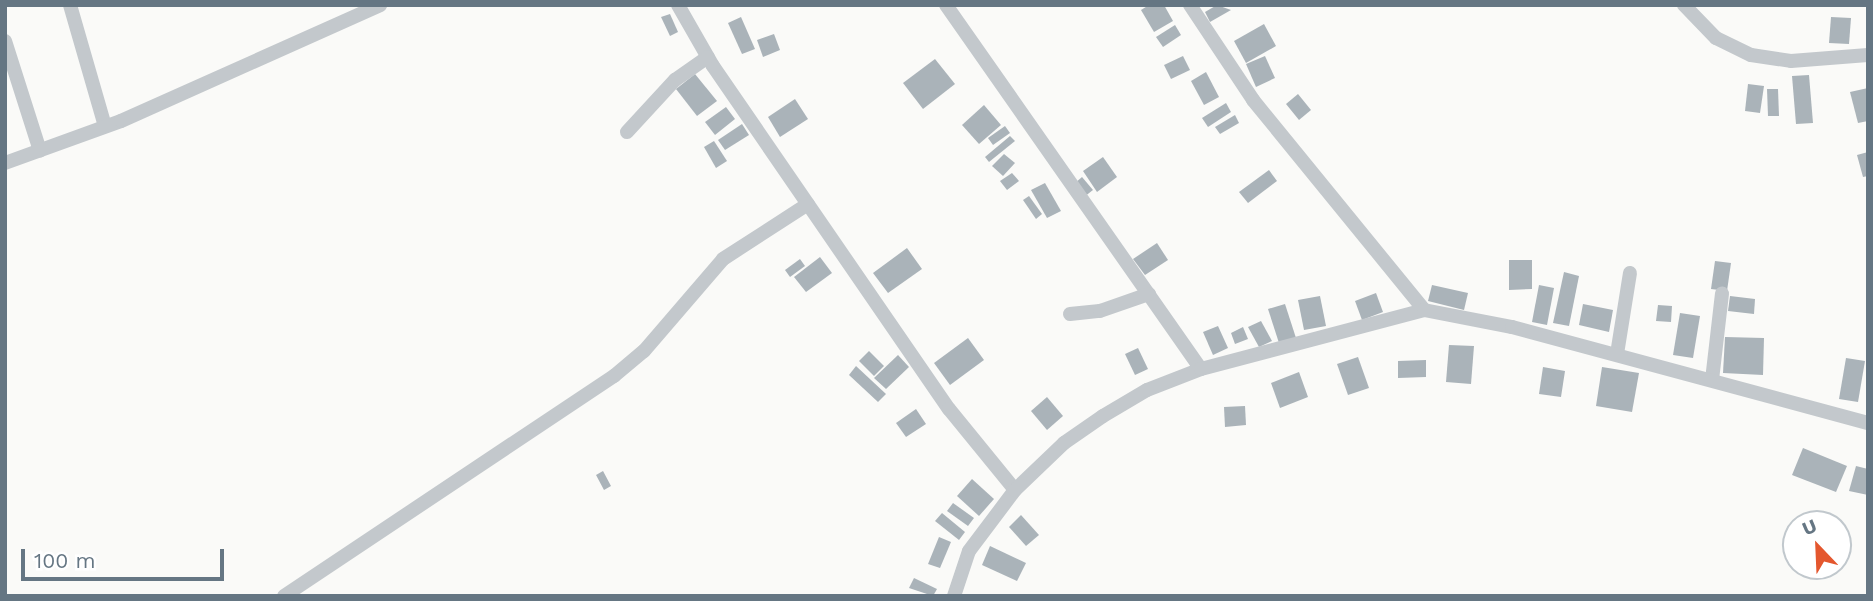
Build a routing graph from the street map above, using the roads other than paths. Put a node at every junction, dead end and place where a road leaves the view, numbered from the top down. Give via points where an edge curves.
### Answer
1 (69, 5) edge
2 (380, 5) edge
3 (946, 5) edge
4 (1190, 5) edge
5 (1684, 5) edge
6 (680, 6) edge
7 (5, 41) edge
8 (1868, 55) edge
9 (708, 57) junction
10 (105, 126) junction
11 (627, 132) dead end
12 (40, 150) junction
13 (5, 163) edge
14 (808, 204) junction
15 (1630, 273) dead end
16 (1149, 294) junction
17 (1722, 294) dead end
18 (1424, 310) junction
19 (1070, 314) dead end
20 (1617, 354) junction
21 (1201, 369) junction
22 (1712, 380) junction
23 (1868, 423) edge
24 (1015, 490) junction
25 (284, 596) edge
26 (954, 596) edge

1 - 10 street
2 - 10 street
3 - 16 street
4 - 18 street via 1253,100
5 - 8 street via 1716,38 1751,55 1791,61
6 - 9 street
7 - 12 street
9 - 11 street via 675,79
9 - 14 street
10 - 12 street
12 - 13 street
14 - 24 street via 949,409
14 - 25 street via 723,259 644,351 614,376
15 - 20 street
16 - 19 street via 1100,312
16 - 21 street
17 - 22 street
18 - 20 street
18 - 21 street
20 - 22 street
21 - 24 street via 1147,390 1103,416 1064,443
22 - 23 street
24 - 26 street via 969,551

